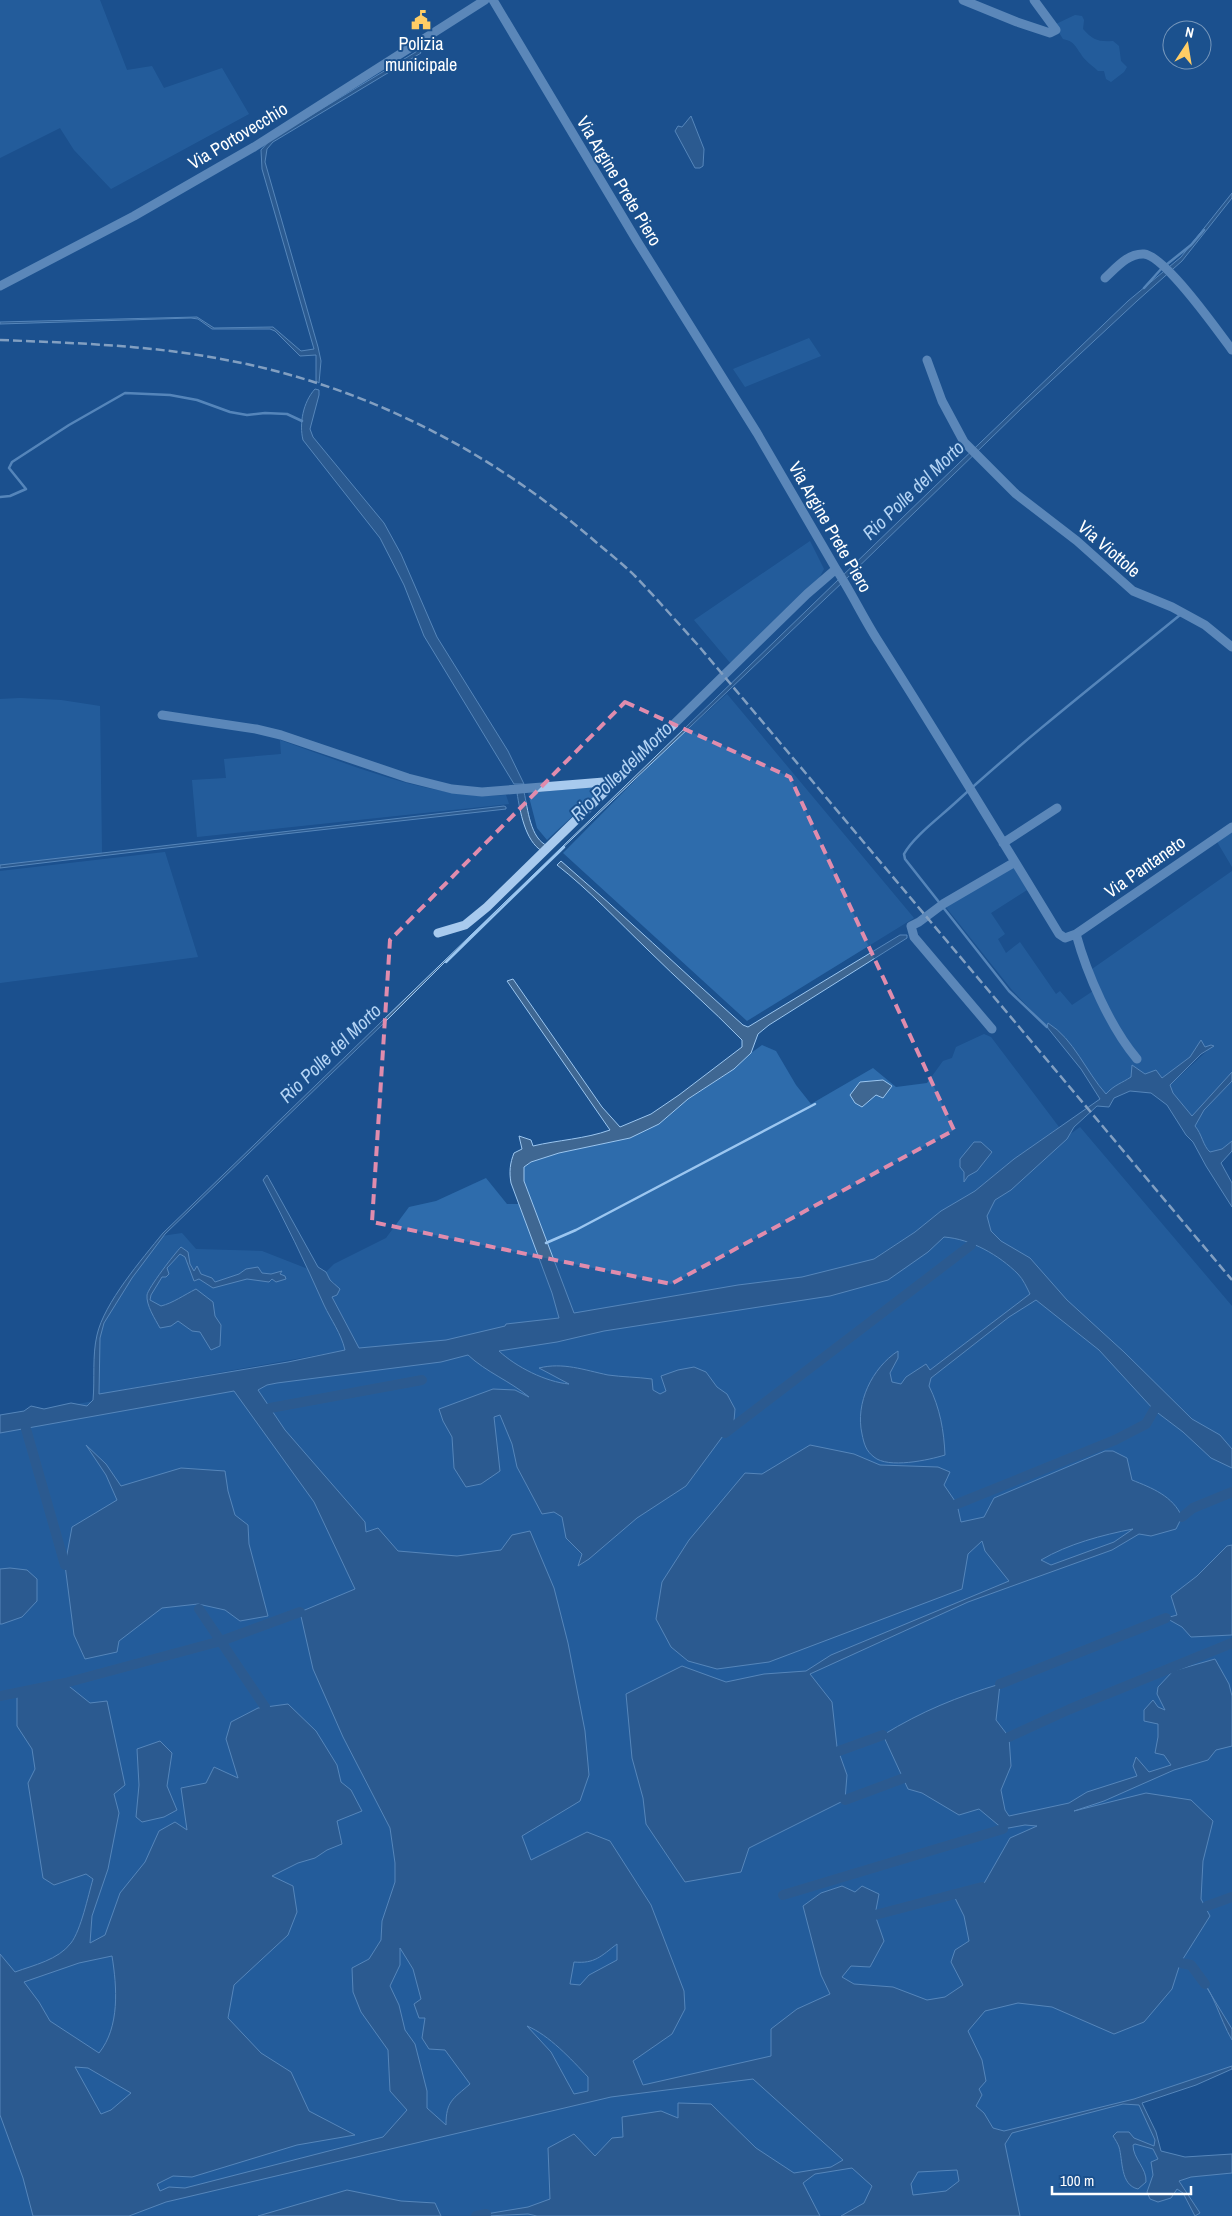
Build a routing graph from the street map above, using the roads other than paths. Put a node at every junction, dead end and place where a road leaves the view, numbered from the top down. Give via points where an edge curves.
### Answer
1 (963, 0) edge
2 (1034, 0) edge
3 (492, 2) edge
4 (1105, 278) dead end
5 (0, 286) edge
6 (1232, 350) edge
7 (926, 360) dead end
8 (837, 571) junction
9 (1232, 647) edge
10 (162, 715) dead end
11 (616, 781) junction
12 (1057, 808) dead end
13 (1232, 827) edge
14 (1003, 843) junction
15 (1015, 862) junction
16 (438, 933) dead end
17 (1076, 934) junction
18 (992, 1029) dead end
19 (1137, 1059) dead end

1 - 2 street via 1033,28 1050,33 1056,30
3 - 5 street, Via Portovecchio via 254,147 134,216
3 - 8 street, Via Argine Prete Piero via 636,241 757,433
4 - 6 street via 1126,258 1142,254 1152,256 1193,299
7 - 9 street, Via Viottole via 942,401 964,442 1030,506 1077,541 1133,591 1205,625
8 - 11 street via 806,594
8 - 14 street, Via Argine Prete Piero
10 - 11 street via 281,735 408,778 452,789 482,792
11 - 16 street via 487,907 465,925
12 - 14 street
13 - 17 street, Via Pantaneto
14 - 15 street, Via Argine Prete Piero
15 - 17 street, Via Argine Prete Piero via 1059,934 1065,938
15 - 18 street via 911,926 914,937
17 - 19 street via 1091,981

